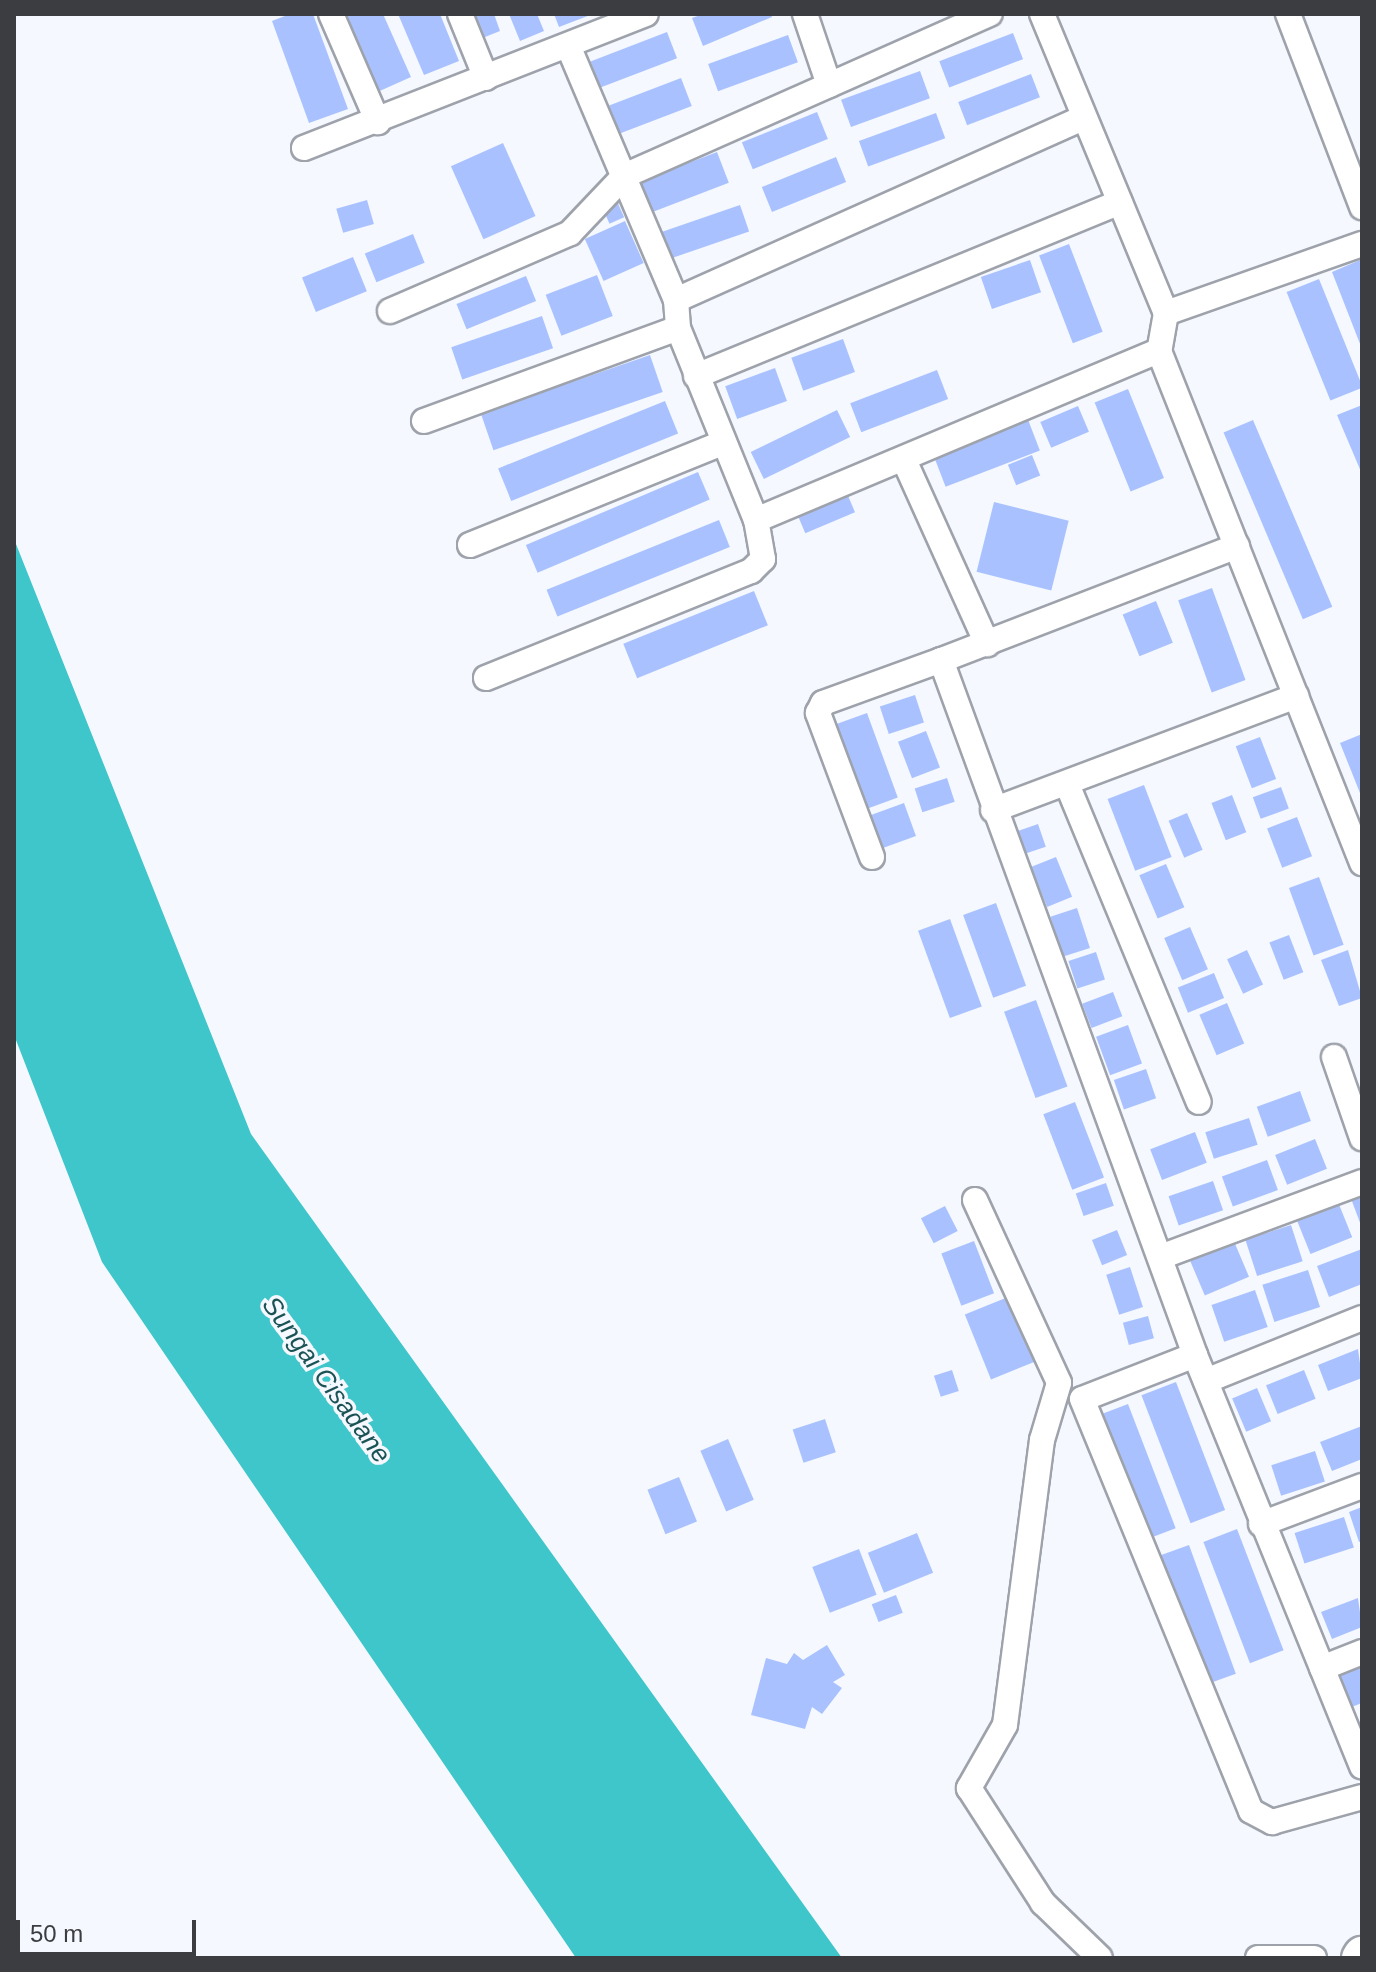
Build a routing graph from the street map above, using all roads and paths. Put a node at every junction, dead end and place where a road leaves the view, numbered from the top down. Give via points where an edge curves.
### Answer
1 (331, 14) edge
2 (460, 14) edge
3 (646, 14) edge
4 (805, 14) edge
5 (990, 14) edge
6 (1042, 14) edge
7 (1288, 14) edge
8 (568, 46) junction
9 (486, 78) junction
10 (829, 85) junction
11 (1083, 118) junction
12 (378, 122) junction
13 (304, 148) dead end
14 (624, 176) junction
15 (1120, 202) junction
16 (1362, 207) edge
17 (1362, 244) edge
18 (676, 300) junction
19 (390, 311) dead end
20 (1166, 313) junction
21 (678, 328) junction
22 (1159, 351) junction
23 (696, 376) junction
24 (424, 421) dead end
25 (723, 443) junction
26 (905, 462) junction
27 (756, 520) junction
28 (470, 545) dead end
29 (1237, 546) junction
30 (987, 644) junction
31 (941, 660) junction
32 (486, 678) dead end
33 (1296, 696) junction
34 (1067, 784) junction
35 (993, 810) junction
36 (872, 857) dead end
37 (1362, 863) edge
38 (1334, 1057) dead end
39 (1199, 1102) dead end
40 (1362, 1138) edge
41 (1362, 1182) edge
42 (975, 1200) dead end
43 (1163, 1256) junction
44 (1362, 1318) edge
45 (1195, 1355) junction
46 (1206, 1381) junction
47 (1362, 1486) edge
48 (1261, 1524) junction
49 (1362, 1652) edge
50 (1322, 1668) junction
51 (1362, 1766) edge
52 (1362, 1797) edge
53 (1100, 1958) edge
54 (1258, 1958) edge
55 (1314, 1958) edge

1 - 12 street
2 - 9 street
3 - 8 street
4 - 10 street
5 - 10 street
6 - 11 street
7 - 16 street
8 - 9 street
8 - 14 street
9 - 12 street
10 - 14 street
11 - 15 street
11 - 18 street
12 - 13 street
14 - 18 street
14 - 19 street via 570,233
15 - 20 street
15 - 23 street
17 - 20 street
18 - 21 street
20 - 22 street
21 - 23 street
21 - 24 street
22 - 26 street
22 - 29 street
23 - 25 street
25 - 27 street
25 - 28 street
26 - 27 street
26 - 30 street
27 - 32 street via 763,559 751,571
29 - 30 street
29 - 33 street
30 - 31 street
31 - 35 street
31 - 36 street via 823,703 818,713
33 - 34 street
33 - 37 street
34 - 35 street
34 - 39 street
35 - 43 street
38 - 40 street
41 - 43 street
42 - 53 street via 1059,1383 1042,1440 1005,1725 969,1788 1043,1903
43 - 45 street
44 - 46 street
45 - 46 street
45 - 52 street via 1082,1399 1251,1811 1272,1822
46 - 48 street
47 - 48 street
48 - 50 street
49 - 50 street
50 - 51 street
54 - 55 street

